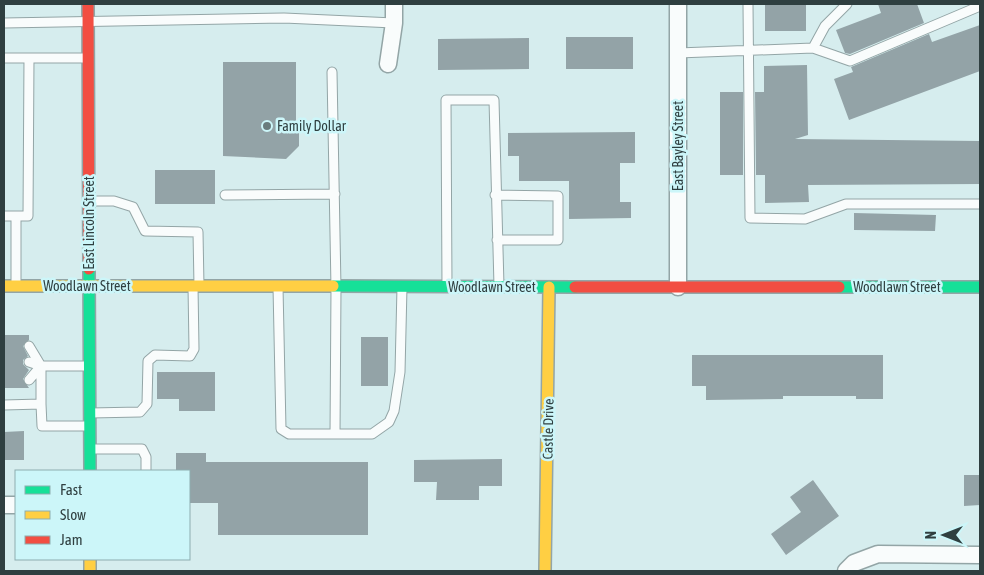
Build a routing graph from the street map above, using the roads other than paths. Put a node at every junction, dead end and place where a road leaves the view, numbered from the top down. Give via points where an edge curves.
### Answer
1 (88, 4) edge
2 (394, 4) edge
3 (678, 4) edge
4 (748, 4) edge
5 (847, 4) edge
6 (980, 6) edge
7 (4, 23) edge
8 (88, 23) junction
9 (394, 23) junction
10 (813, 48) junction
11 (749, 51) junction
12 (678, 54) junction
13 (4, 58) edge
14 (29, 58) junction
15 (88, 58) junction
16 (388, 64) dead end
17 (332, 72) dead end
18 (224, 194) dead end
19 (335, 194) junction
20 (495, 195) junction
21 (89, 202) junction
22 (980, 204) edge
23 (4, 216) edge
24 (16, 216) junction
25 (497, 240) junction
26 (4, 286) edge
27 (16, 286) junction
28 (89, 286) junction
29 (196, 286) junction
30 (278, 286) junction
31 (402, 287) junction
32 (447, 287) junction
33 (499, 287) junction
34 (549, 287) junction
35 (678, 287) junction
36 (980, 287) edge
37 (336, 288) junction
38 (29, 346) dead end
39 (29, 362) dead end
40 (41, 366) junction
41 (89, 366) junction
42 (29, 380) dead end
43 (41, 404) junction
44 (4, 405) edge
45 (89, 413) junction
46 (89, 426) junction
47 (335, 434) junction
48 (90, 450) junction
49 (90, 470) edge
50 (146, 470) edge
51 (980, 555) edge
52 (546, 571) edge
53 (846, 571) edge

1 - 8 street, East Lincoln Street
2 - 9 street
3 - 12 street, East Bayley Street
4 - 11 lane
5 - 10 lane via 825,26
6 - 10 lane via 850,61
7 - 8 lane
8 - 9 lane via 284,18
8 - 15 street, East Lincoln Street
9 - 16 street
10 - 11 lane
11 - 12 lane
11 - 22 lane via 750,218 805,219 846,204
12 - 35 street, East Bayley Street
13 - 14 lane
14 - 15 lane
14 - 24 lane via 28,216
15 - 21 street, East Lincoln Street
17 - 19 lane
18 - 19 lane
19 - 37 lane
20 - 25 lane
20 - 25 lane via 558,196 558,240
20 - 32 lane via 494,100 446,100
21 - 28 street, East Lincoln Street
21 - 29 lane via 114,201 133,207 145,231 198,232
23 - 24 lane
24 - 27 lane
25 - 33 lane
26 - 27 street, Woodlawn Street
27 - 28 street, Woodlawn Street
28 - 29 street, Woodlawn Street
28 - 41 street, East Lincoln Street
29 - 30 street, Woodlawn Street
29 - 45 lane via 194,349 190,356 155,355 148,360 147,404 140,412
30 - 37 street, Woodlawn Street
30 - 47 lane via 281,429 289,434
31 - 32 street, Woodlawn Street
31 - 37 street, Woodlawn Street
31 - 47 lane via 400,372 394,411 389,422 372,434
32 - 33 street, Woodlawn Street
33 - 34 street, Woodlawn Street
34 - 35 street, Woodlawn Street
34 - 52 street, Castle Drive
35 - 36 street, Woodlawn Street
37 - 47 lane
38 - 40 lane
39 - 40 lane
40 - 41 lane
40 - 42 lane
40 - 43 lane
41 - 45 street, East Lincoln Street
43 - 44 lane
43 - 46 lane via 42,426
45 - 46 street, East Lincoln Street
46 - 48 street, East Lincoln Street
48 - 49 street, East Lincoln Street
48 - 50 lane via 142,449
51 - 53 street via 878,554 854,563

